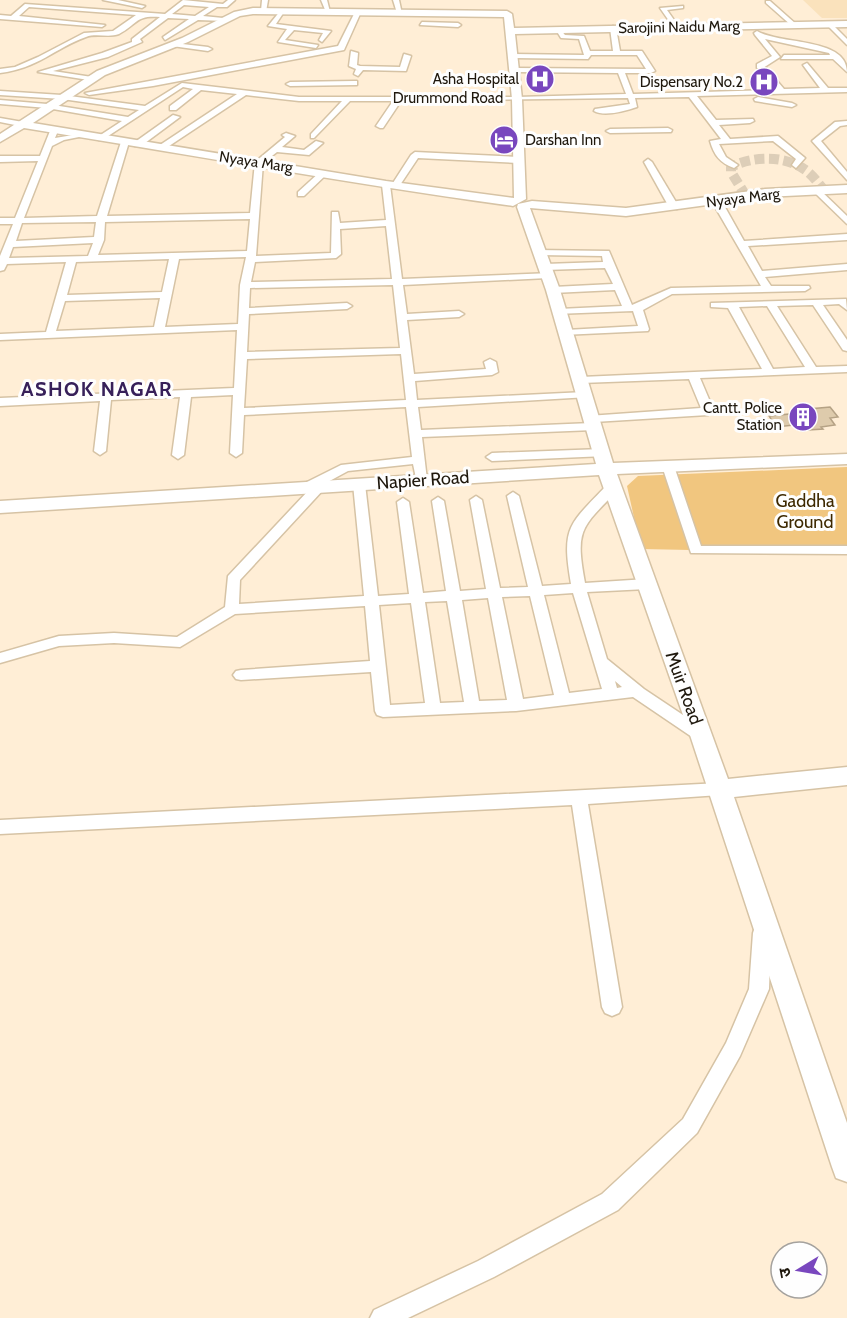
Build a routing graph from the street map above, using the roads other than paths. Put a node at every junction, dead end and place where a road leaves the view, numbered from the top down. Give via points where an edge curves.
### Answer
1 (106, 0) edge
2 (232, 0) edge
3 (265, 0) edge
4 (324, 0) edge
5 (396, 0) edge
6 (496, 0) edge
7 (182, 1) edge
8 (40, 2) edge
9 (768, 2) dead end
10 (215, 6) junction
11 (8, 7) dead end
12 (25, 7) junction
13 (681, 7) dead end
14 (360, 10) junction
15 (264, 11) junction
16 (281, 12) junction
17 (328, 12) junction
18 (164, 13) junction
19 (400, 13) junction
20 (441, 13) junction
21 (507, 14) junction
22 (141, 15) junction
23 (0, 17) edge
24 (13, 18) junction
25 (196, 19) junction
26 (223, 20) junction
27 (422, 24) dead end
28 (830, 24) junction
29 (847, 24) edge
30 (458, 25) dead end
31 (794, 25) junction
32 (751, 26) junction
33 (123, 27) junction
34 (676, 27) junction
35 (438, 28) junction
36 (613, 28) junction
37 (291, 29) junction
38 (559, 30) junction
39 (511, 31) junction
40 (758, 35) junction
41 (165, 38) dead end
42 (322, 40) dead end
43 (813, 41) dead end
44 (606, 43) dead end
45 (615, 43) junction
46 (847, 43) edge
47 (174, 45) junction
48 (316, 46) dead end
49 (803, 46) junction
50 (208, 49) dead end
51 (617, 52) junction
52 (354, 53) dead end
53 (587, 53) junction
54 (407, 56) dead end
55 (514, 56) junction
56 (784, 57) dead end
57 (835, 57) junction
58 (807, 65) dead end
59 (360, 68) junction
60 (514, 70) junction
61 (847, 70) edge
62 (0, 71) edge
63 (573, 71) junction
64 (621, 71) junction
65 (0, 76) edge
66 (92, 79) junction
67 (574, 82) dead end
68 (354, 83) junction
69 (290, 84) dead end
70 (200, 87) junction
71 (847, 90) edge
72 (0, 91) edge
73 (826, 91) junction
74 (245, 92) junction
75 (782, 92) junction
76 (89, 93) dead end
77 (726, 93) junction
78 (691, 94) junction
79 (629, 96) junction
80 (62, 97) junction
81 (590, 97) junction
82 (344, 98) junction
83 (360, 98) junction
84 (399, 98) junction
85 (517, 99) junction
86 (0, 102) edge
87 (792, 105) dead end
88 (47, 106) junction
89 (147, 108) junction
90 (598, 111) junction
91 (0, 120) edge
92 (129, 120) junction
93 (750, 121) dead end
94 (713, 123) junction
95 (847, 123) edge
96 (20, 124) junction
97 (380, 126) dead end
98 (54, 130) junction
99 (668, 130) dead end
100 (610, 131) junction
101 (85, 135) junction
102 (286, 135) dead end
103 (102, 138) junction
104 (0, 139) edge
105 (616, 140) dead end
106 (124, 142) junction
107 (728, 142) junction
108 (138, 144) junction
109 (48, 145) junction
110 (163, 147) junction
111 (277, 149) junction
112 (43, 158) junction
113 (0, 159) edge
114 (519, 160) junction
115 (259, 162) junction
116 (648, 162) dead end
117 (734, 165) dead end
118 (796, 165) dead end
119 (324, 173) junction
120 (847, 177) edge
121 (390, 186) junction
122 (847, 189) edge
123 (818, 191) junction
124 (302, 195) dead end
125 (716, 200) junction
126 (522, 203) junction
127 (674, 207) junction
128 (335, 214) dead end
129 (253, 216) junction
130 (101, 219) junction
131 (0, 221) edge
132 (18, 221) junction
133 (847, 221) edge
134 (390, 223) junction
135 (336, 226) junction
136 (847, 237) edge
137 (99, 240) junction
138 (9, 244) junction
139 (741, 244) junction
140 (251, 256) junction
141 (174, 257) junction
142 (72, 259) junction
143 (92, 259) junction
144 (1, 263) edge
145 (609, 265) junction
146 (847, 267) edge
147 (546, 271) junction
148 (760, 274) junction
149 (397, 282) junction
150 (245, 285) junction
151 (619, 287) junction
152 (767, 288) junction
153 (805, 288) dead end
154 (167, 295) junction
155 (61, 298) junction
156 (816, 302) junction
157 (770, 303) junction
158 (732, 304) junction
159 (715, 305) dead end
160 (347, 306) dead end
161 (847, 308) edge
162 (244, 311) junction
163 (636, 311) junction
164 (459, 314) dead end
165 (401, 316) junction
166 (562, 322) junction
167 (244, 327) junction
168 (159, 331) junction
169 (50, 335) junction
170 (0, 337) edge
171 (847, 348) edge
172 (406, 351) junction
173 (241, 356) junction
174 (490, 362) dead end
175 (847, 369) edge
176 (769, 371) junction
177 (813, 371) junction
178 (693, 376) junction
179 (409, 378) junction
180 (583, 388) junction
181 (240, 391) junction
182 (186, 392) junction
183 (106, 397) junction
184 (0, 402) edge
185 (412, 403) junction
186 (238, 412) junction
187 (593, 422) junction
188 (416, 434) junction
189 (100, 451) dead end
190 (236, 453) dead end
191 (178, 455) dead end
192 (492, 458) dead end
193 (847, 459) edge
194 (419, 460) junction
195 (668, 466) junction
196 (607, 470) junction
197 (421, 480) junction
198 (359, 484) junction
199 (313, 486) junction
200 (513, 496) dead end
201 (476, 500) dead end
202 (438, 501) dead end
203 (403, 502) dead end
204 (0, 507) edge
205 (847, 550) edge
206 (647, 584) junction
207 (580, 590) junction
208 (496, 592) junction
209 (535, 592) junction
210 (454, 595) junction
211 (417, 598) junction
212 (372, 601) junction
213 (232, 609) junction
214 (0, 658) edge
215 (602, 663) junction
216 (378, 666) junction
217 (241, 675) dead end
218 (638, 692) junction
219 (611, 694) junction
220 (563, 701) junction
221 (516, 705) junction
222 (472, 706) junction
223 (434, 708) junction
224 (701, 735) junction
225 (847, 776) edge
226 (720, 789) junction
227 (579, 798) junction
228 (0, 827) edge
229 (764, 918) junction
230 (612, 1007) dead end
231 (847, 1167) edge
232 (382, 1318) edge

1 - 18 street
2 - 10 street via 225,6
3 - 15 street
4 - 17 street
5 - 19 street
6 - 21 street, Muir Road
7 - 10 street
7 - 18 street
8 - 12 street
8 - 22 street via 77,10
9 - 31 street
10 - 25 street
11 - 12 street
12 - 24 street
13 - 34 street via 663,8
14 - 17 street
14 - 19 street
14 - 76 street via 341,48
15 - 16 street
15 - 26 street via 245,12
16 - 17 street
16 - 37 street via 271,26
18 - 22 street
18 - 25 street
18 - 66 street via 134,40 140,41 42,72
19 - 20 street
20 - 21 street
20 - 35 street
21 - 39 street, Muir Road
22 - 33 street
23 - 24 street
24 - 33 street
25 - 26 street
25 - 41 street
26 - 47 street
27 - 35 street
28 - 29 street, Sarojini Naidu Marg
28 - 31 street, Sarojini Naidu Marg
28 - 46 street
30 - 35 street
31 - 32 street, Sarojini Naidu Marg
32 - 34 street, Sarojini Naidu Marg
32 - 40 street
33 - 62 street via 115,33 86,34 41,59
34 - 36 street, Sarojini Naidu Marg
36 - 38 street, Sarojini Naidu Marg
36 - 45 street
37 - 42 street via 328,31
37 - 48 street via 280,41
38 - 39 street, Sarojini Naidu Marg
38 - 53 street via 563,37 582,37
39 - 55 street, Muir Road
40 - 49 street
40 - 75 street via 776,57 763,68
43 - 49 street
44 - 45 street
45 - 51 street
47 - 50 street
47 - 66 street
49 - 57 street via 832,51
51 - 53 street
51 - 64 street via 639,53 651,71
52 - 59 street via 353,66
53 - 55 street via 588,57
54 - 59 street via 403,69
55 - 60 street, Muir Road
56 - 57 street
57 - 61 street
58 - 73 street
59 - 68 street
60 - 63 street
60 - 85 street, Muir Road
63 - 64 street
63 - 67 street
64 - 79 street
65 - 72 street via 8,82
66 - 80 street
68 - 69 street
68 - 83 street
70 - 74 street, Drummond Road
70 - 89 street, Drummond Road via 182,85
70 - 108 street
71 - 73 street, Drummond Road
72 - 80 street
73 - 75 street, Drummond Road
74 - 82 street, Drummond Road via 299,99
74 - 110 street
75 - 77 street, Drummond Road
77 - 78 street, Drummond Road
77 - 87 street
78 - 79 street, Drummond Road
78 - 94 street
79 - 81 street, Drummond Road
79 - 90 street via 634,105
80 - 88 street
80 - 89 street
81 - 85 street, Drummond Road
81 - 90 street
82 - 83 street, Drummond Road
82 - 111 street via 346,102 306,153
83 - 84 street, Drummond Road
84 - 85 street, Drummond Road
84 - 97 street
85 - 114 street, Muir Road
86 - 88 street
88 - 92 street
88 - 96 street
89 - 92 street, Drummond Road
90 - 100 street
91 - 96 street, Nyaya Marg
92 - 103 street, Drummond Road
93 - 94 street
94 - 107 street
95 - 120 street via 838,124 816,141
96 - 98 street, Nyaya Marg
96 - 104 street
98 - 101 street, Nyaya Marg
98 - 109 street
99 - 100 street
100 - 105 street
101 - 103 street, Nyaya Marg
101 - 109 street via 62,138
102 - 111 street via 291,136
103 - 106 street, Nyaya Marg
106 - 108 street, Nyaya Marg
106 - 130 street
107 - 117 street via 714,141 724,162
107 - 118 street via 775,138 801,158
108 - 110 street, Nyaya Marg
109 - 112 street
110 - 115 street, Nyaya Marg
111 - 115 street
112 - 113 street
112 - 132 street
114 - 121 street via 415,155
114 - 126 street, Muir Road
115 - 119 street, Nyaya Marg
115 - 129 street
116 - 127 street
119 - 121 street, Nyaya Marg
119 - 124 street
121 - 126 street, Nyaya Marg
121 - 134 street
122 - 123 street, Nyaya Marg
123 - 125 street, Nyaya Marg
123 - 133 street
125 - 127 street, Nyaya Marg
125 - 139 street
126 - 127 street, Nyaya Marg via 626,212
126 - 147 street, Muir Road
128 - 135 street
129 - 130 street
129 - 140 street
130 - 132 street
130 - 137 street
131 - 132 street
132 - 138 street
134 - 135 street
134 - 149 street
135 - 140 street via 336,255
136 - 139 street
137 - 138 street
137 - 143 street
138 - 144 street
139 - 148 street
140 - 141 street
140 - 150 street
141 - 143 street
141 - 154 street
142 - 143 street
142 - 144 street
142 - 155 street
145 - 147 street
145 - 147 street via 606,253
145 - 151 street
146 - 148 street
147 - 149 street
147 - 151 street
147 - 166 street, Muir Road
148 - 152 street
149 - 150 street
149 - 165 street
150 - 162 street
151 - 163 street
152 - 153 street
152 - 163 street via 671,291
154 - 155 street
154 - 168 street
155 - 169 street
156 - 157 street
156 - 161 street via 842,301
156 - 171 street
157 - 158 street
157 - 177 street
158 - 159 street
158 - 176 street
160 - 162 street
162 - 167 street
163 - 166 street
163 - 166 street via 645,329
164 - 165 street
165 - 172 street
166 - 180 street, Muir Road
167 - 168 street
167 - 173 street
168 - 169 street
169 - 170 street
172 - 173 street
172 - 179 street
173 - 181 street
174 - 179 street via 492,372
175 - 177 street
176 - 177 street
176 - 178 street
178 - 180 street
178 - 187 street via 708,411
179 - 185 street
180 - 185 street
180 - 187 street, Muir Road
181 - 182 street
181 - 186 street
182 - 183 street
182 - 191 street
183 - 184 street
183 - 189 street
185 - 186 street
185 - 188 street
186 - 190 street
187 - 188 street
187 - 196 street, Muir Road
188 - 194 street
192 - 196 street
193 - 195 street, Napier Road
194 - 197 street
194 - 199 street via 345,468
195 - 196 street, Napier Road
195 - 205 street via 696,550
196 - 197 street, Napier Road
196 - 206 street, Muir Road
196 - 207 street via 576,526 573,559
197 - 198 street, Napier Road
198 - 199 street, Napier Road
198 - 212 street
199 - 204 street, Napier Road
199 - 213 street via 233,579
200 - 209 street
201 - 208 street
202 - 210 street
203 - 211 street
206 - 207 street
206 - 224 street, Muir Road
207 - 209 street
207 - 215 street
208 - 209 street
208 - 210 street
208 - 221 street
209 - 220 street
210 - 211 street
210 - 222 street
211 - 212 street
211 - 223 street
212 - 213 street
212 - 216 street
213 - 214 street via 180,642 114,638 59,641
215 - 218 street
215 - 219 street
216 - 217 street
216 - 223 street via 383,711
218 - 219 street
218 - 224 street
219 - 220 street
220 - 221 street
221 - 222 street
222 - 223 street
224 - 226 street, Muir Road
225 - 226 street
226 - 227 street
226 - 229 street, Muir Road
227 - 228 street
227 - 230 street
229 - 231 street, Muir Road
229 - 232 street via 759,989 733,1049 690,1126 610,1202 486,1269

